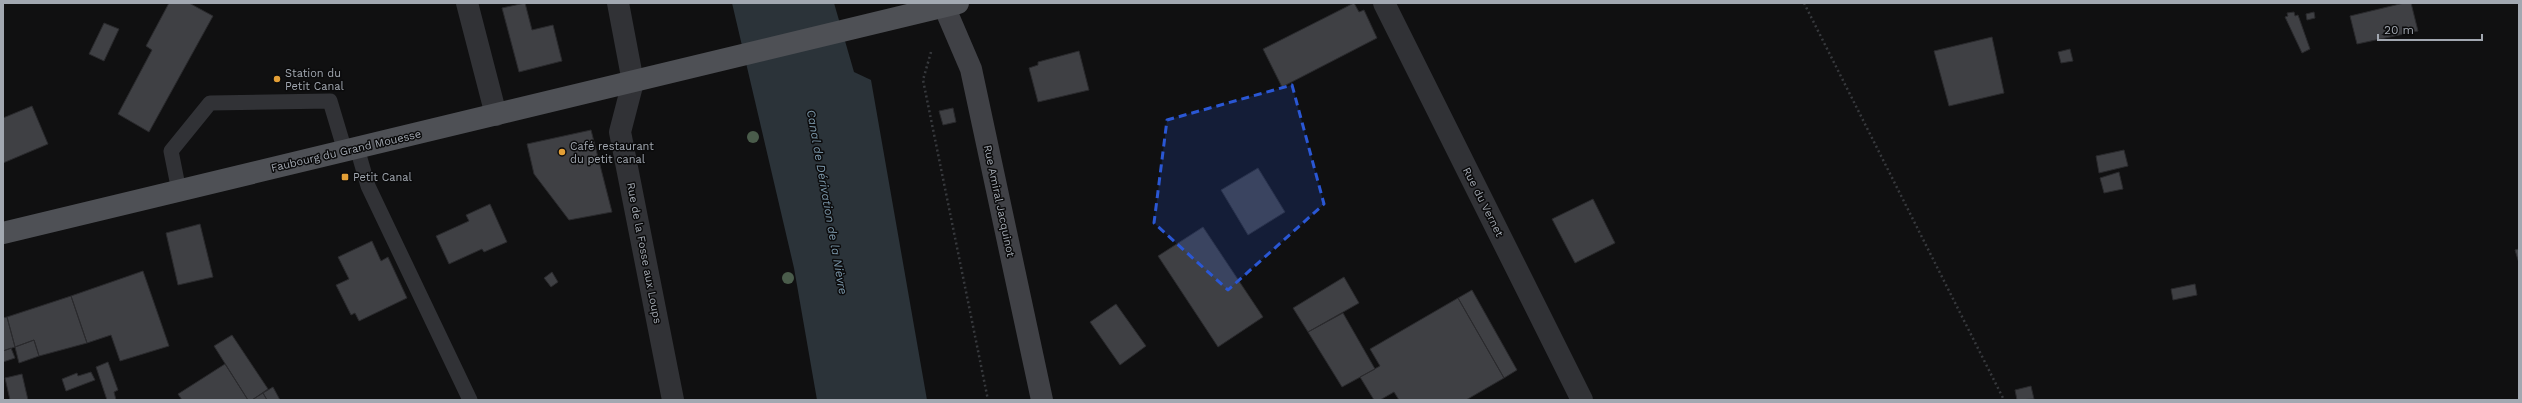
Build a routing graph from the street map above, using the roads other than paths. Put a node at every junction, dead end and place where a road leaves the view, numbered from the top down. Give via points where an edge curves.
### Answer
1 (466, 3) edge
2 (618, 3) edge
3 (1384, 3) edge
4 (948, 4) edge
5 (633, 82) junction
6 (496, 115) junction
7 (351, 150) junction
8 (179, 191) junction
9 (3, 233) edge
10 (470, 400) edge
11 (674, 400) edge
12 (1042, 400) edge
13 (1582, 400) edge

1 - 6 street
2 - 5 street
3 - 13 street, Rue du Vernet
4 - 5 main road, Faubourg du Grand Mouesse
4 - 12 main road, Rue Amiral Jacquinot via 971,69
5 - 6 main road, Faubourg du Grand Mouesse
5 - 11 street, Rue de la Fosse aux Loups via 620,132
6 - 7 main road, Faubourg du Grand Mouesse
7 - 8 main road, Faubourg du Grand Mouesse
7 - 8 lane via 330,101 210,103 171,151
7 - 10 lane
8 - 9 main road, Faubourg du Grand Mouesse

